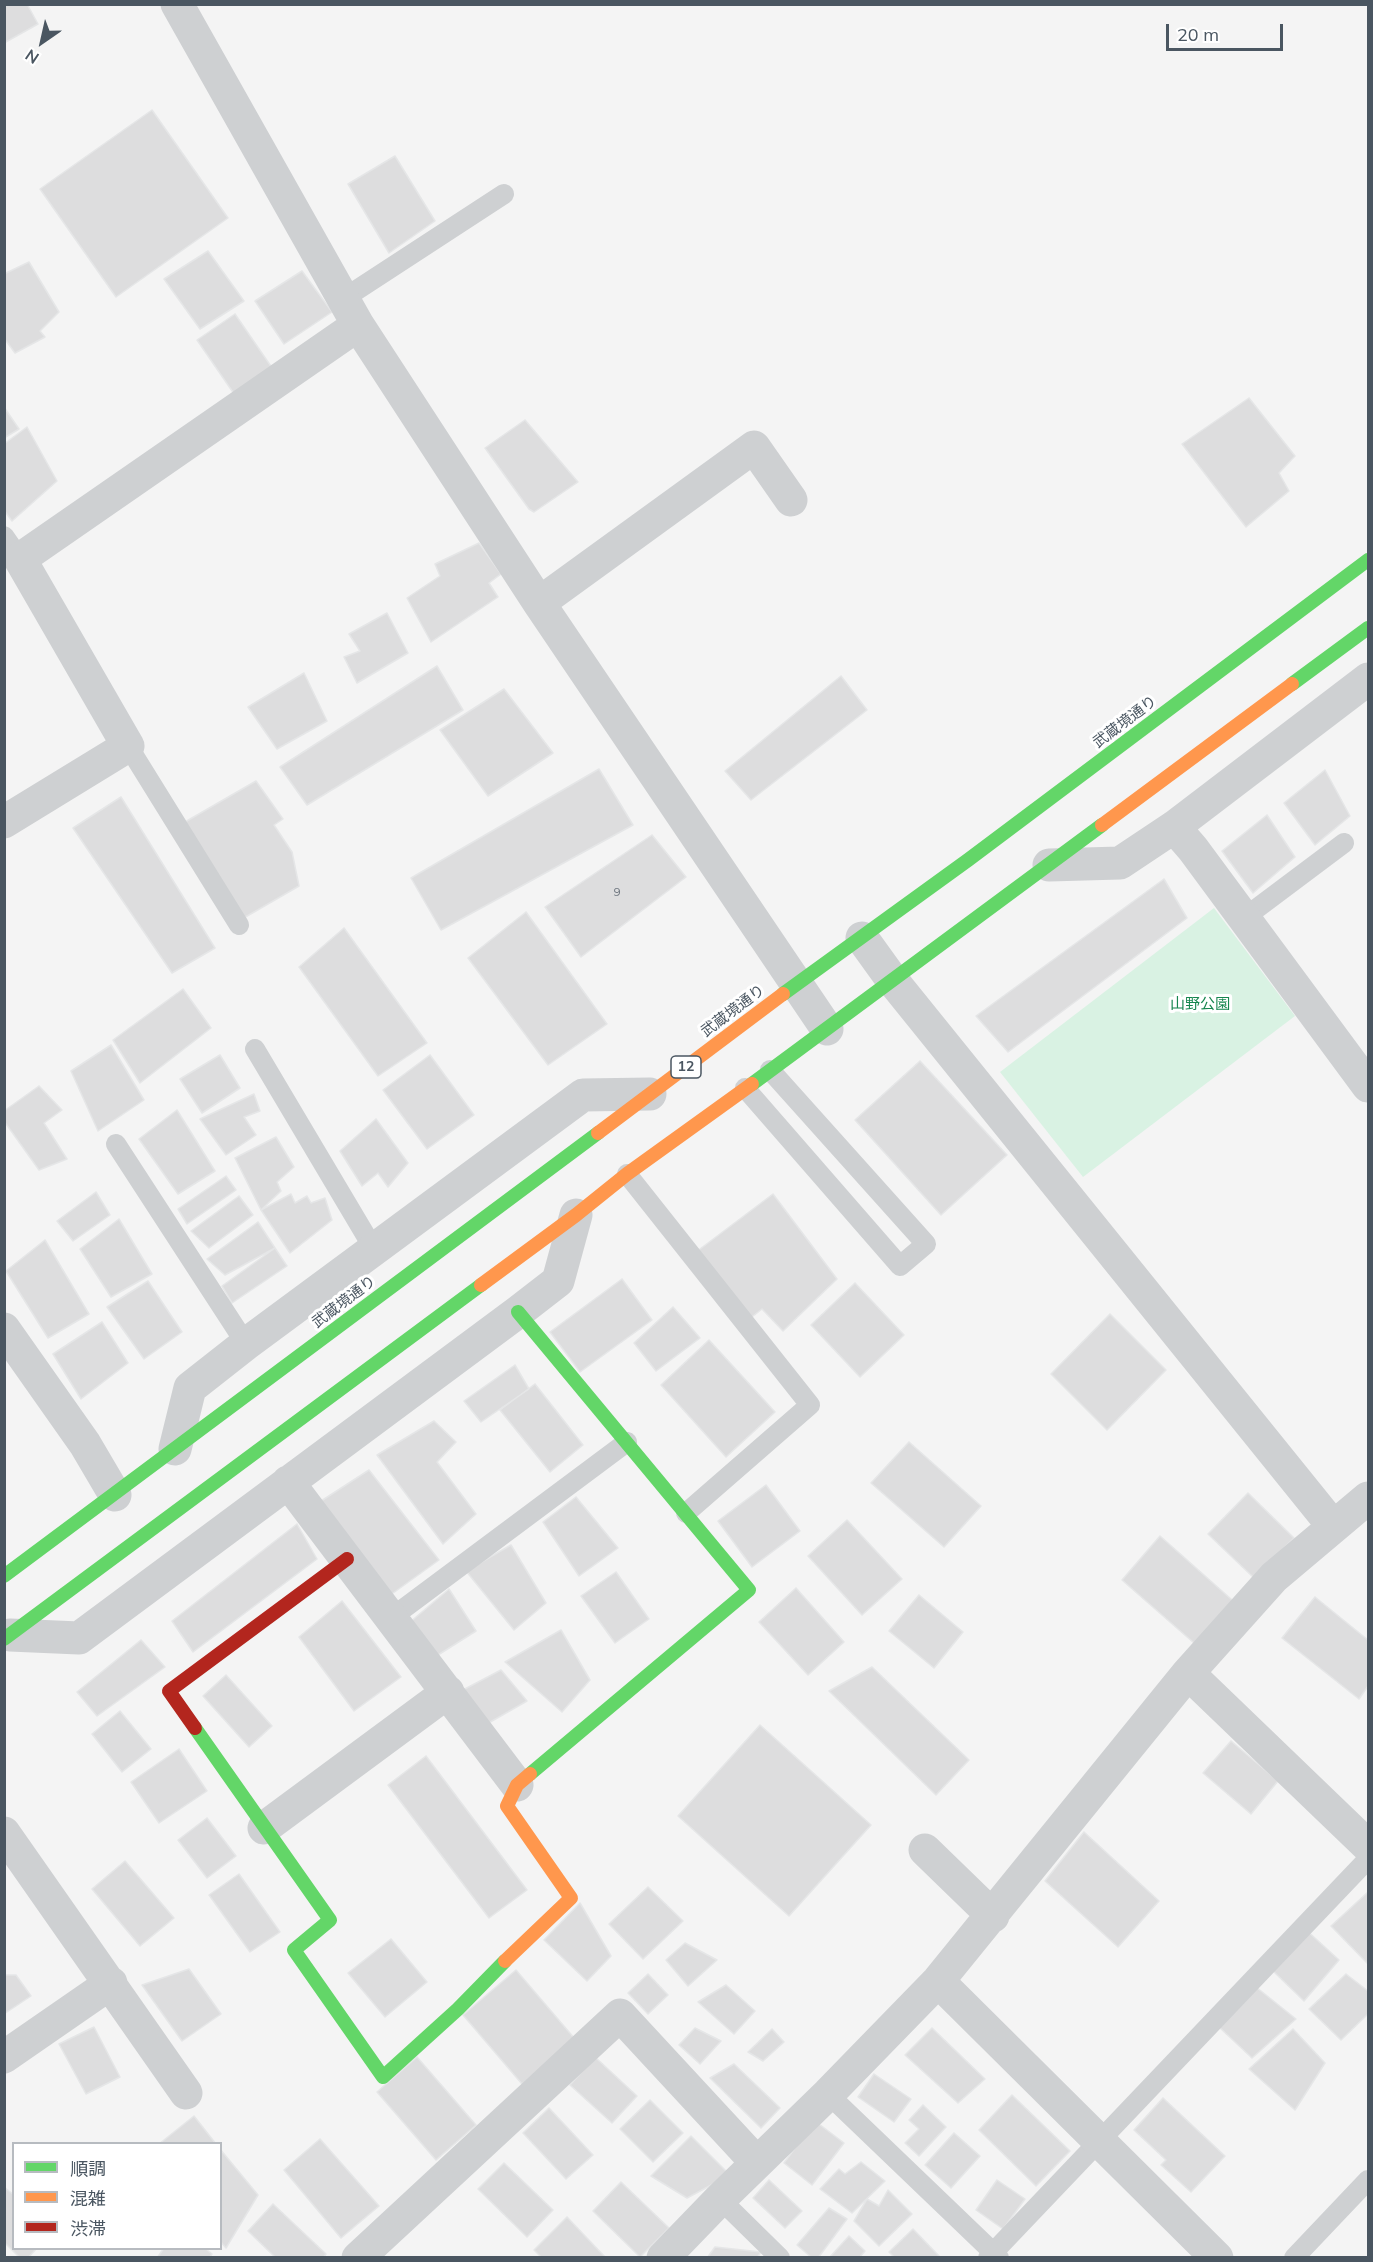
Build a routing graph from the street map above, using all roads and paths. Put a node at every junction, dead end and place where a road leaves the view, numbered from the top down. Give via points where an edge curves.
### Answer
1 (177, 4) edge
2 (504, 194) dead end
3 (351, 312) junction
4 (791, 500) dead end
5 (12, 548) edge
6 (1368, 560) edge
7 (539, 603) junction
8 (1368, 628) edge
9 (1368, 679) edge
10 (128, 746) junction
11 (4, 822) edge
12 (1174, 827) junction
13 (1344, 843) dead end
14 (1049, 865) junction
15 (1244, 918) junction
16 (239, 926) dead end
17 (862, 938) junction
18 (893, 981) junction
19 (796, 985) junction
20 (827, 1029) junction
21 (255, 1049) dead end
22 (770, 1070) junction
23 (1368, 1086) edge
24 (745, 1089) junction
25 (650, 1094) junction
26 (116, 1144) dead end
27 (627, 1174) junction
28 (576, 1215) junction
29 (375, 1251) junction
30 (519, 1311) junction
31 (4, 1329) edge
32 (246, 1344) junction
33 (627, 1442) junction
34 (175, 1449) junction
35 (288, 1482) junction
36 (115, 1495) junction
37 (1368, 1498) edge
38 (686, 1513) junction
39 (1333, 1526) junction
40 (347, 1559) junction
41 (4, 1576) edge
42 (392, 1618) junction
43 (7, 1637) edge
44 (1188, 1673) junction
45 (447, 1692) junction
46 (517, 1785) junction
47 (264, 1828) junction
48 (4, 1833) edge
49 (1368, 1846) edge
50 (925, 1850) dead end
51 (1368, 1859) edge
52 (993, 1916) junction
53 (938, 1981) junction
54 (111, 1983) junction
55 (4, 2057) edge
56 (186, 2092) dead end
57 (828, 2094) junction
58 (1099, 2142) junction
59 (757, 2163) junction
60 (1368, 2180) edge
61 (720, 2199) junction
62 (994, 2256) edge
63 (358, 2258) edge
64 (663, 2258) edge
65 (780, 2258) edge
66 (1217, 2258) edge
67 (1294, 2258) edge

1 - 3 street
2 - 3 lane
3 - 5 street
3 - 7 street
4 - 7 street via 754,447
5 - 10 street
6 - 17 main road, 武蔵境通り / 12
7 - 19 street
8 - 14 main road
9 - 12 street
10 - 11 street
10 - 16 lane
12 - 14 street via 1120,863
12 - 15 street
13 - 15 lane
14 - 18 main road
15 - 23 street
17 - 18 street
17 - 19 main road, 武蔵境通り / 12
18 - 20 main road
18 - 39 street
19 - 20 street
19 - 25 main road, 武蔵境通り / 12
20 - 22 main road
21 - 29 lane
22 - 24 main road
22 - 24 lane via 926,1244 900,1266
24 - 27 main road
25 - 29 street via 583,1095
25 - 34 main road, 武蔵境通り / 12
26 - 32 lane
27 - 28 main road
27 - 38 lane via 810,1405
28 - 30 street via 558,1281
28 - 43 main road
29 - 32 street
30 - 33 main road
30 - 35 street
31 - 36 street via 85,1444
32 - 34 street via 190,1388
33 - 38 main road
33 - 42 lane
34 - 36 main road, 武蔵境通り / 12
35 - 40 street
35 - 43 street via 79,1638
36 - 41 main road, 武蔵境通り / 12
37 - 39 street
38 - 46 main road via 748,1590
39 - 44 street via 1274,1577
40 - 42 street
40 - 47 main road via 169,1691
42 - 45 street
44 - 49 street
44 - 52 street
45 - 46 street
45 - 47 street
46 - 47 main road via 507,1806 571,1898 383,2078 294,1950 330,1920
48 - 54 street
50 - 52 street
51 - 58 lane
52 - 53 street
53 - 57 street
53 - 58 street
54 - 55 street
54 - 56 street
57 - 59 street
57 - 62 lane
58 - 62 lane
58 - 66 street
59 - 61 street
59 - 63 street via 620,2015
60 - 67 lane
61 - 64 street
61 - 65 lane

